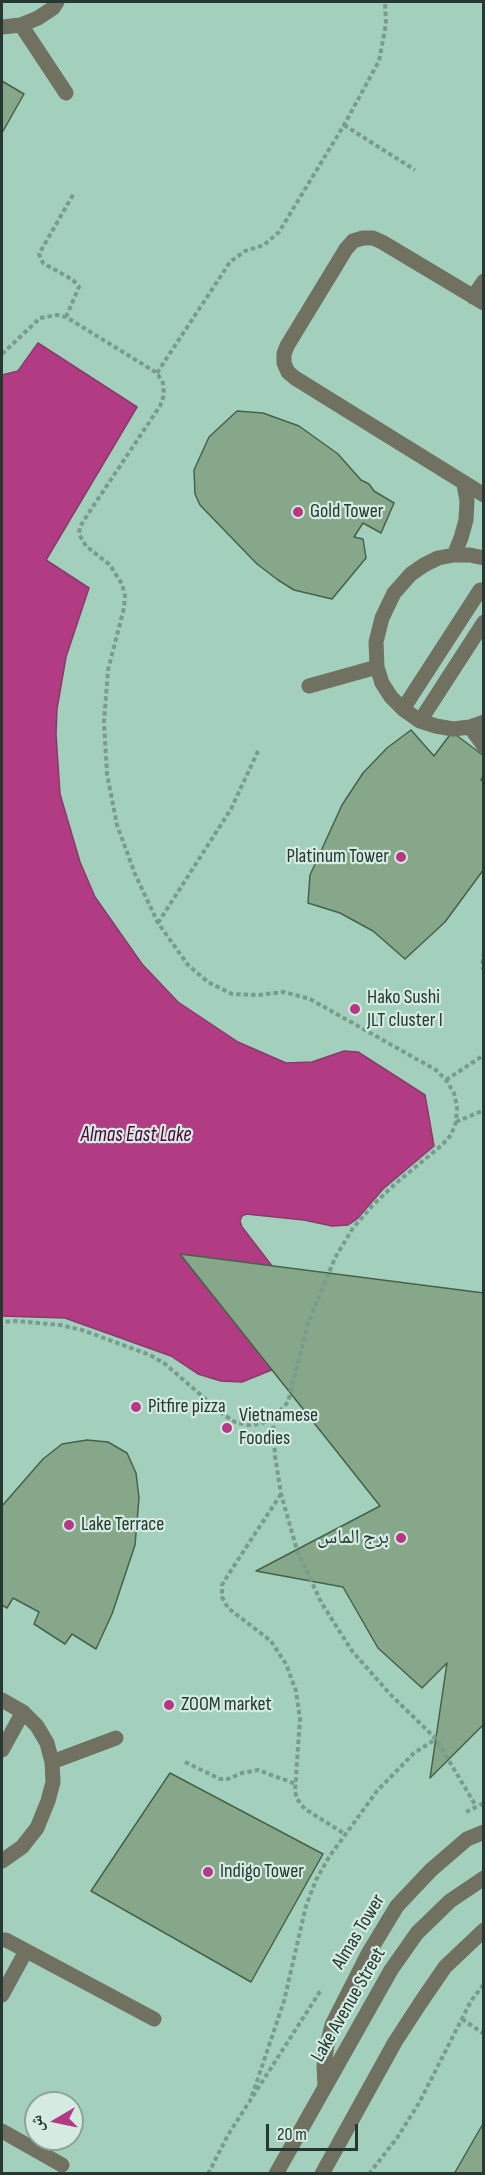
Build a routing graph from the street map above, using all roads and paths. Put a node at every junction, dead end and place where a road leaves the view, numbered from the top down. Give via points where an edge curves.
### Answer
1 (57, 2) edge
2 (385, 2) edge
3 (21, 25) junction
4 (2, 27) edge
5 (66, 93) dead end
6 (344, 125) junction
7 (415, 170) dead end
8 (74, 193) dead end
9 (483, 281) edge
10 (478, 300) edge
11 (66, 317) junction
12 (2, 354) edge
13 (157, 373) junction
14 (464, 484) junction
15 (483, 495) edge
16 (483, 544) edge
17 (454, 555) junction
18 (477, 556) edge
19 (480, 590) dead end
20 (483, 622) edge
21 (377, 667) junction
22 (309, 686) dead end
23 (403, 709) junction
24 (420, 721) junction
25 (476, 724) edge
26 (483, 746) edge
27 (259, 749) dead end
28 (158, 923) junction
29 (483, 952) edge
30 (483, 970) edge
31 (483, 1055) edge
32 (446, 1080) junction
33 (483, 1110) edge
34 (456, 1122) junction
35 (2, 1322) edge
36 (273, 1418) junction
37 (281, 1494) junction
38 (3, 1703) edge
39 (23, 1712) junction
40 (116, 1738) dead end
41 (436, 1739) junction
42 (2, 1750) edge
43 (52, 1762) junction
44 (185, 1762) dead end
45 (296, 1784) junction
46 (476, 1806) dead end
47 (483, 1832) edge
48 (345, 1834) junction
49 (2, 1861) edge
50 (483, 1878) edge
51 (483, 1929) edge
52 (3, 1937) edge
53 (26, 1951) junction
54 (483, 1984) edge
55 (320, 1992) dead end
56 (2, 1995) edge
57 (154, 2019) dead end
58 (462, 2019) junction
59 (483, 2034) edge
60 (326, 2087) junction
61 (249, 2102) junction
62 (2, 2131) edge
63 (62, 2165) dead end
64 (208, 2174) edge
65 (276, 2174) edge
66 (321, 2174) edge
67 (369, 2174) edge

1 - 3 street via 38,18
2 - 6 path via 386,24 379,61
3 - 4 street
3 - 5 street
6 - 7 path
6 - 13 path via 279,232 264,245 245,251 230,262
8 - 11 path via 39,254 43,263 79,287
9 - 10 street
10 - 14 street via 382,242 363,238 346,249 284,354 288,372 295,378
11 - 12 path via 40,318
11 - 13 path
13 - 28 path via 163,383 160,406 80,526 80,534 86,546 117,574 124,596 108,670 104,722 107,774 117,825
14 - 15 street
14 - 17 street via 466,520
16 - 18 street
17 - 18 street
17 - 21 street via 424,565 394,593 376,642
19 - 23 street
20 - 24 street
21 - 22 street
21 - 23 street via 382,683
23 - 24 street
24 - 25 street via 453,729
25 - 26 street
27 - 28 path via 231,809
28 - 32 path via 188,965 208,982 232,994 284,992 310,999
29 - 30 path
31 - 32 path
32 - 34 path via 454,1093
33 - 34 path
34 - 36 path via 442,1145 395,1184 353,1228 335,1258 308,1323 288,1402
35 - 36 path via 82,1330 164,1363 235,1422 261,1424
36 - 37 path
37 - 41 path via 297,1550 321,1602 352,1651
37 - 45 path via 222,1585 222,1597 228,1608 271,1641 286,1664 296,1691 300,1719
38 - 39 street
39 - 42 street
39 - 43 street via 47,1743
40 - 43 street
41 - 46 path
41 - 48 path via 394,1771
43 - 49 street via 53,1782 37,1828
44 - 45 path via 220,1779 258,1770
45 - 48 path via 300,1805
47 - 60 street, Almas Tower via 468,1839 430,1870 397,1906 332,2025 324,2066
48 - 61 path via 316,1880 306,1906 291,1978
50 - 60 street, Lake Avenue Street via 450,1902 417,1934 391,1970
51 - 66 street via 446,1967 421,2002
52 - 53 street
53 - 56 street
53 - 57 street
54 - 58 path
55 - 61 path
58 - 59 path
58 - 67 path via 419,2103
60 - 65 street, Lake Avenue Street
61 - 64 path
62 - 63 street

